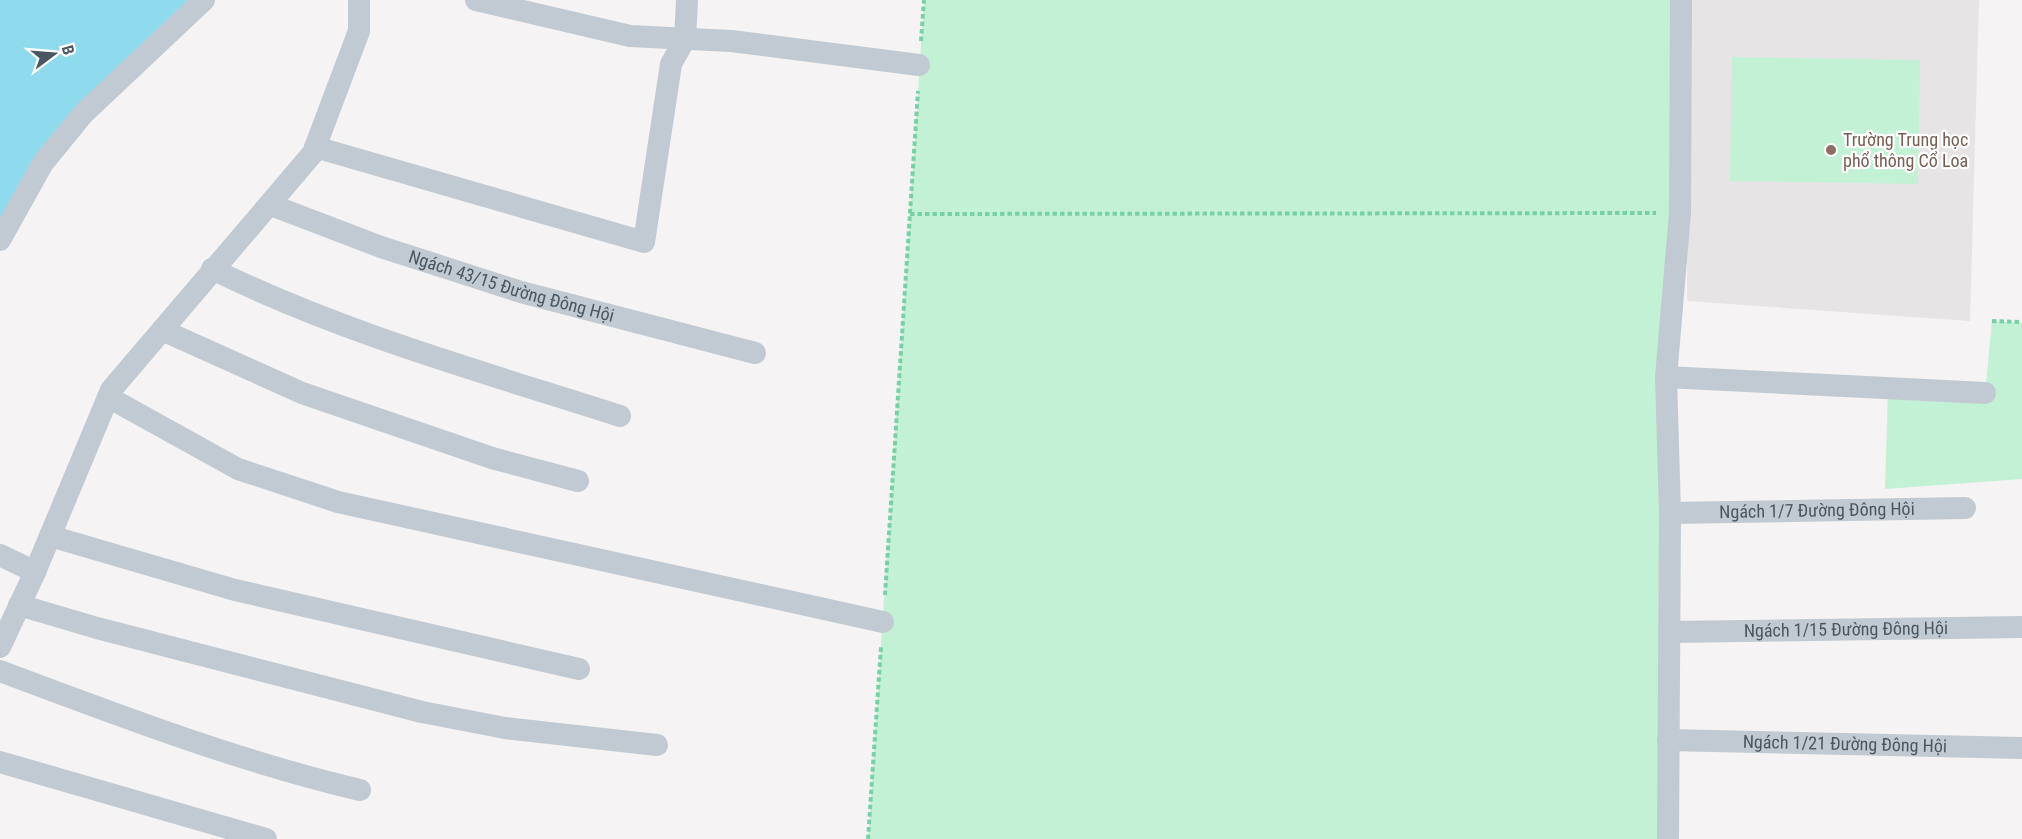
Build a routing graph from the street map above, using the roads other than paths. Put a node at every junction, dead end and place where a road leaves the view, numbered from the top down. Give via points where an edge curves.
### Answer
1 (204, 0) edge
2 (359, 0) edge
3 (476, 0) edge
4 (687, 0) edge
5 (1681, 0) edge
6 (685, 39) junction
7 (919, 64) road end
8 (315, 147) junction
9 (271, 206) junction
10 (0, 240) edge
11 (212, 269) junction
12 (162, 330) junction
13 (754, 353) dead end
14 (1666, 377) junction
15 (1985, 393) dead end
16 (108, 397) junction
17 (620, 416) dead end
18 (578, 481) dead end
19 (1965, 508) dead end
20 (1670, 513) junction
21 (50, 536) junction
22 (0, 555) edge
23 (35, 572) junction
24 (19, 605) junction
25 (883, 622) road end
26 (2022, 627) edge
27 (1669, 632) junction
28 (0, 647) edge
29 (579, 669) dead end
30 (0, 671) edge
31 (1668, 740) junction
32 (657, 745) dead end
33 (2022, 748) edge
34 (0, 762) edge
35 (360, 790) dead end
36 (266, 839) edge
37 (1668, 839) edge

1 - 10 street via 83,114 43,163
2 - 8 street via 359,31
3 - 6 street via 630,36
4 - 6 street
5 - 14 street via 1680,213
6 - 7 street
6 - 8 street via 671,64 644,242
8 - 9 street
9 - 11 street
9 - 13 street, Ngách 43/15 Đường Đông Hội via 521,292
11 - 12 street
11 - 17 street via 272,298 452,363
12 - 16 street
12 - 18 street via 302,393 492,458
14 - 15 street
14 - 20 street
16 - 21 street
16 - 25 street via 238,469 338,502
19 - 20 street, Ngách 1/7 Đường Đông Hội
20 - 27 street
21 - 23 street
21 - 29 street via 236,590
22 - 23 street
23 - 24 street
24 - 28 street
24 - 32 street via 422,712 505,728
26 - 27 street, Ngách 1/15 Đường Đông Hội
27 - 31 street
30 - 35 street via 147,726 312,779
31 - 33 street, Ngách 1/21 Đường Đông Hội
31 - 37 street
34 - 36 street

